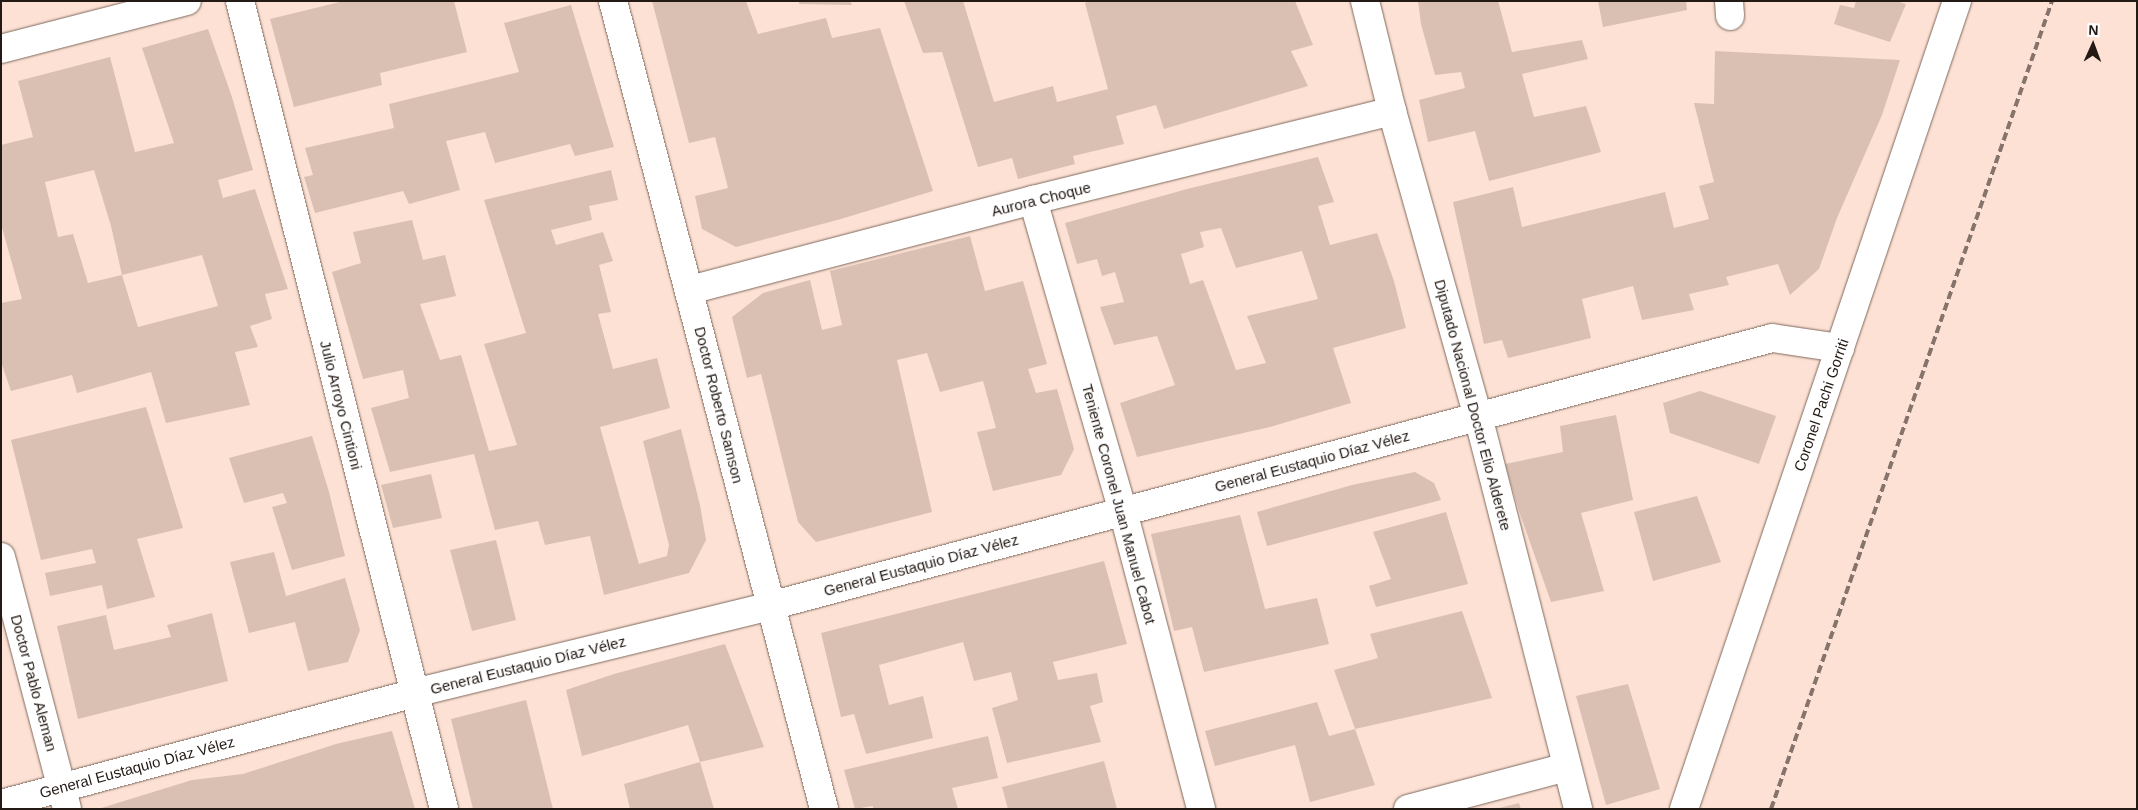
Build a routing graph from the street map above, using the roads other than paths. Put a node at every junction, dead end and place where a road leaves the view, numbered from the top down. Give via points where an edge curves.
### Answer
1 (187, 1) edge
2 (240, 1) edge
3 (613, 1) edge
4 (1365, 1) edge
5 (1957, 1) edge
6 (1, 49) edge
7 (1392, 112) junction
8 (1033, 200) junction
9 (690, 290) junction
10 (1840, 348) junction
11 (1478, 416) junction
12 (1123, 511) junction
13 (1, 558) edge
14 (770, 606) junction
15 (414, 693) junction
16 (1566, 767) junction
17 (64, 798) edge
18 (1, 804) edge
19 (444, 809) edge
20 (824, 809) edge
21 (1201, 809) edge
22 (1408, 809) edge
23 (1578, 809) edge
24 (1684, 809) edge

1 - 6 street
2 - 15 street, Julio Arroyo Cintioni
3 - 9 street, Doctor Roberto Samson
4 - 7 street, Diputado Nacional Doctor Elio Alderete
5 - 10 street, Coronel Pachi Gorriti
7 - 8 street, Aurora Choque
7 - 11 street, Diputado Nacional Doctor Elio Alderete
8 - 9 street, Aurora Choque
8 - 12 street, Teniente Coronel Juan Manuel Cabot
9 - 14 street, Doctor Roberto Samson
10 - 11 street, General Eustaquio Díaz Vélez via 1772,338
10 - 24 street, Coronel Pachi Gorriti
11 - 12 street, General Eustaquio Díaz Vélez
11 - 16 street, Diputado Nacional Doctor Elio Alderete
12 - 14 street, General Eustaquio Díaz Vélez
12 - 21 street, Teniente Coronel Juan Manuel Cabot
13 - 17 street, Doctor Pablo Aleman
14 - 15 street, General Eustaquio Díaz Vélez
14 - 20 street, Doctor Roberto Samson
15 - 17 street, General Eustaquio Díaz Vélez
15 - 19 street, Julio Arroyo Cintioni
16 - 22 street
16 - 23 street, Diputado Nacional Doctor Elio Alderete
17 - 18 street, General Eustaquio Díaz Vélez

